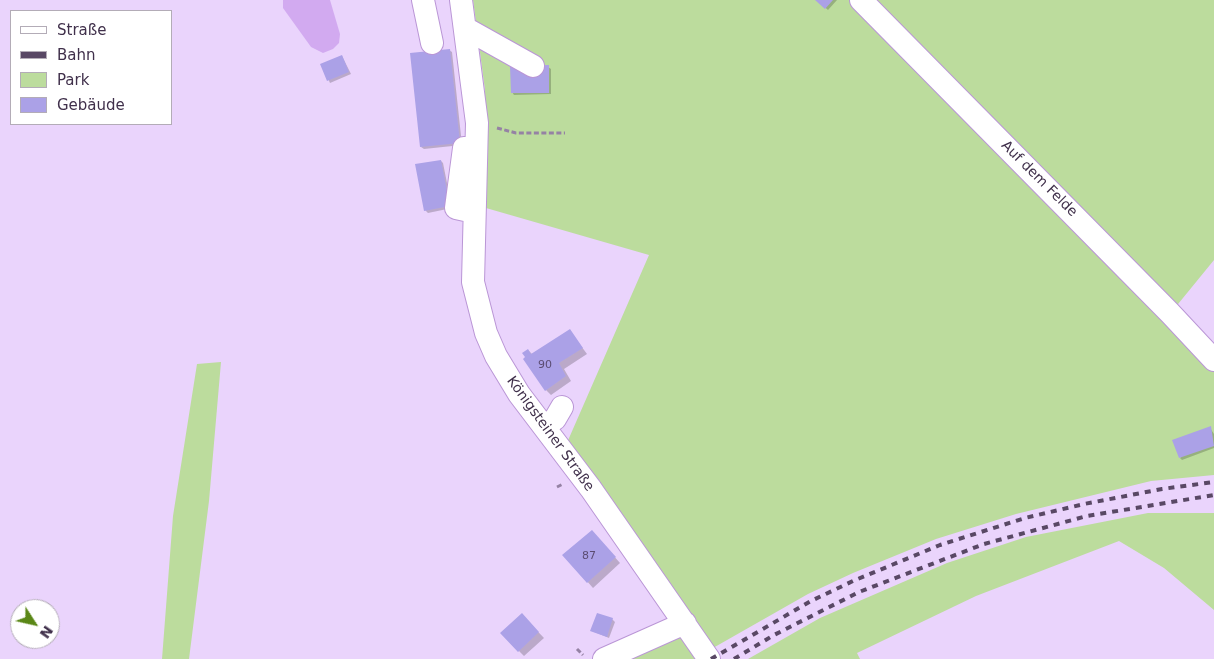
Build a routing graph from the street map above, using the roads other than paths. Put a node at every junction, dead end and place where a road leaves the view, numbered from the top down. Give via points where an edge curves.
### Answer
1 (423, 0) edge
2 (461, 0) edge
3 (861, 0) edge
4 (465, 28) junction
5 (432, 42) dead end
6 (455, 56) dead end
7 (533, 66) dead end
8 (454, 146) dead end
9 (459, 182) junction
10 (474, 212) junction
11 (1214, 360) edge
12 (562, 407) dead end
13 (544, 426) junction
14 (691, 632) junction
15 (604, 659) edge
16 (709, 659) edge

1 - 5 street
2 - 4 street, Königsteiner Straße
3 - 11 street, Auf dem Felde
4 - 7 street
4 - 10 street, Königsteiner Straße via 476,123
6 - 9 street via 464,144
8 - 9 street
9 - 10 street via 456,208
10 - 13 street, Königsteiner Straße via 473,282 478,310 496,356 519,394
12 - 13 street via 555,419
13 - 14 street, Königsteiner Straße
14 - 15 street
14 - 16 street, Königsteiner Straße

